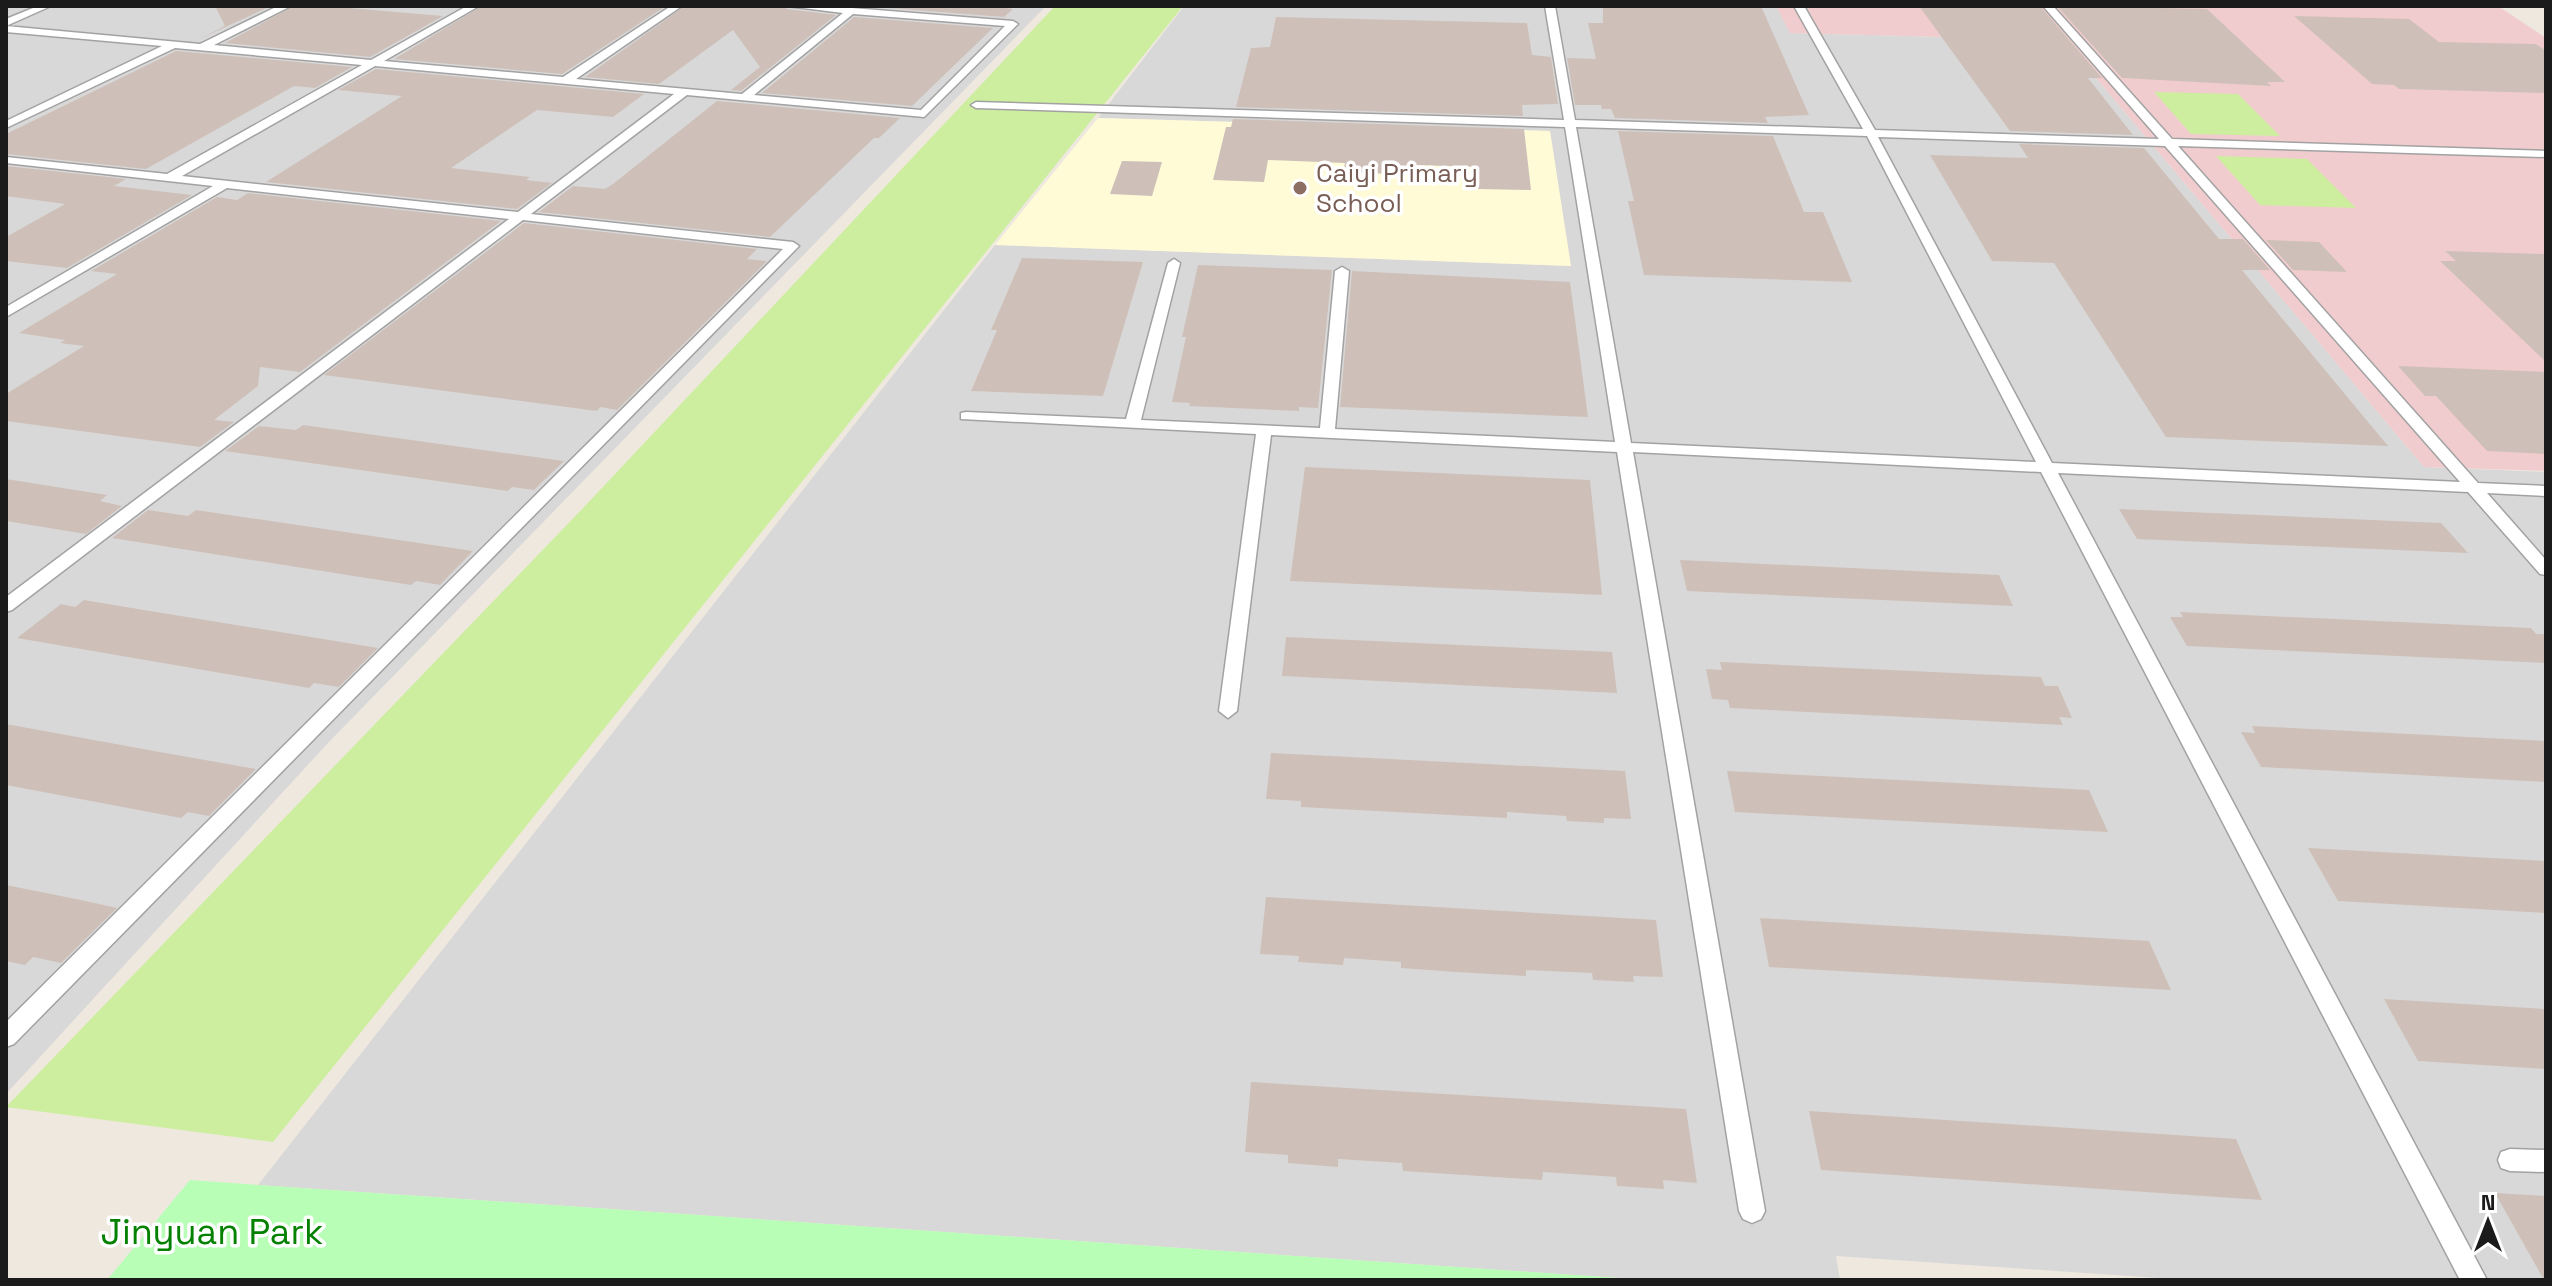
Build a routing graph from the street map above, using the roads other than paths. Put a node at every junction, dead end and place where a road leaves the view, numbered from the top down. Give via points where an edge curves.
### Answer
1 (46, 6) edge
2 (286, 6) edge
3 (474, 6) edge
4 (677, 6) edge
5 (792, 6) edge
6 (1550, 6) edge
7 (1799, 6) edge
8 (2048, 6) edge
9 (851, 11) junction
10 (1011, 15) dead end
11 (6, 23) edge
12 (1002, 23) junction
13 (6, 29) edge
14 (173, 45) junction
15 (201, 47) junction
16 (372, 63) junction
17 (565, 81) junction
18 (684, 92) junction
19 (744, 98) junction
20 (976, 105) dead end
21 (1571, 123) junction
22 (6, 125) edge
23 (1871, 133) junction
24 (2168, 142) junction
25 (2546, 154) edge
26 (6, 160) edge
27 (169, 178) junction
28 (225, 184) junction
29 (520, 216) junction
30 (1174, 263) dead end
31 (1342, 271) dead end
32 (6, 313) edge
33 (966, 416) dead end
34 (1132, 424) junction
35 (1264, 430) junction
36 (1327, 433) junction
37 (1625, 447) junction
38 (2047, 467) junction
39 (2474, 488) junction
40 (2546, 491) edge
41 (2546, 570) edge
42 (6, 606) edge
43 (1228, 711) dead end
44 (6, 1037) edge
45 (2510, 1160) dead end
46 (2546, 1161) edge
47 (1752, 1211) dead end
48 (2474, 1280) edge

1 - 11 lane
2 - 15 lane
3 - 16 lane
4 - 17 lane
5 - 9 lane
6 - 21 lane
7 - 23 lane
8 - 24 lane
9 - 12 lane
9 - 19 lane
10 - 12 lane
12 - 19 lane via 1013,24 924,114
13 - 14 lane
14 - 15 lane
14 - 22 lane
15 - 16 lane
16 - 17 lane
16 - 27 lane
17 - 18 lane
18 - 19 lane
18 - 29 lane
20 - 21 lane
21 - 23 lane
21 - 37 lane
23 - 24 lane
23 - 38 lane
24 - 25 lane
24 - 39 lane
26 - 27 lane
27 - 28 lane
28 - 29 lane
28 - 32 lane
29 - 42 lane
29 - 44 lane via 793,246
30 - 34 lane
31 - 36 lane
33 - 34 lane
34 - 35 lane
35 - 36 lane
35 - 43 lane
36 - 37 lane
37 - 38 lane
37 - 47 lane
38 - 39 lane
38 - 48 lane
39 - 40 lane
39 - 41 lane
45 - 46 lane

